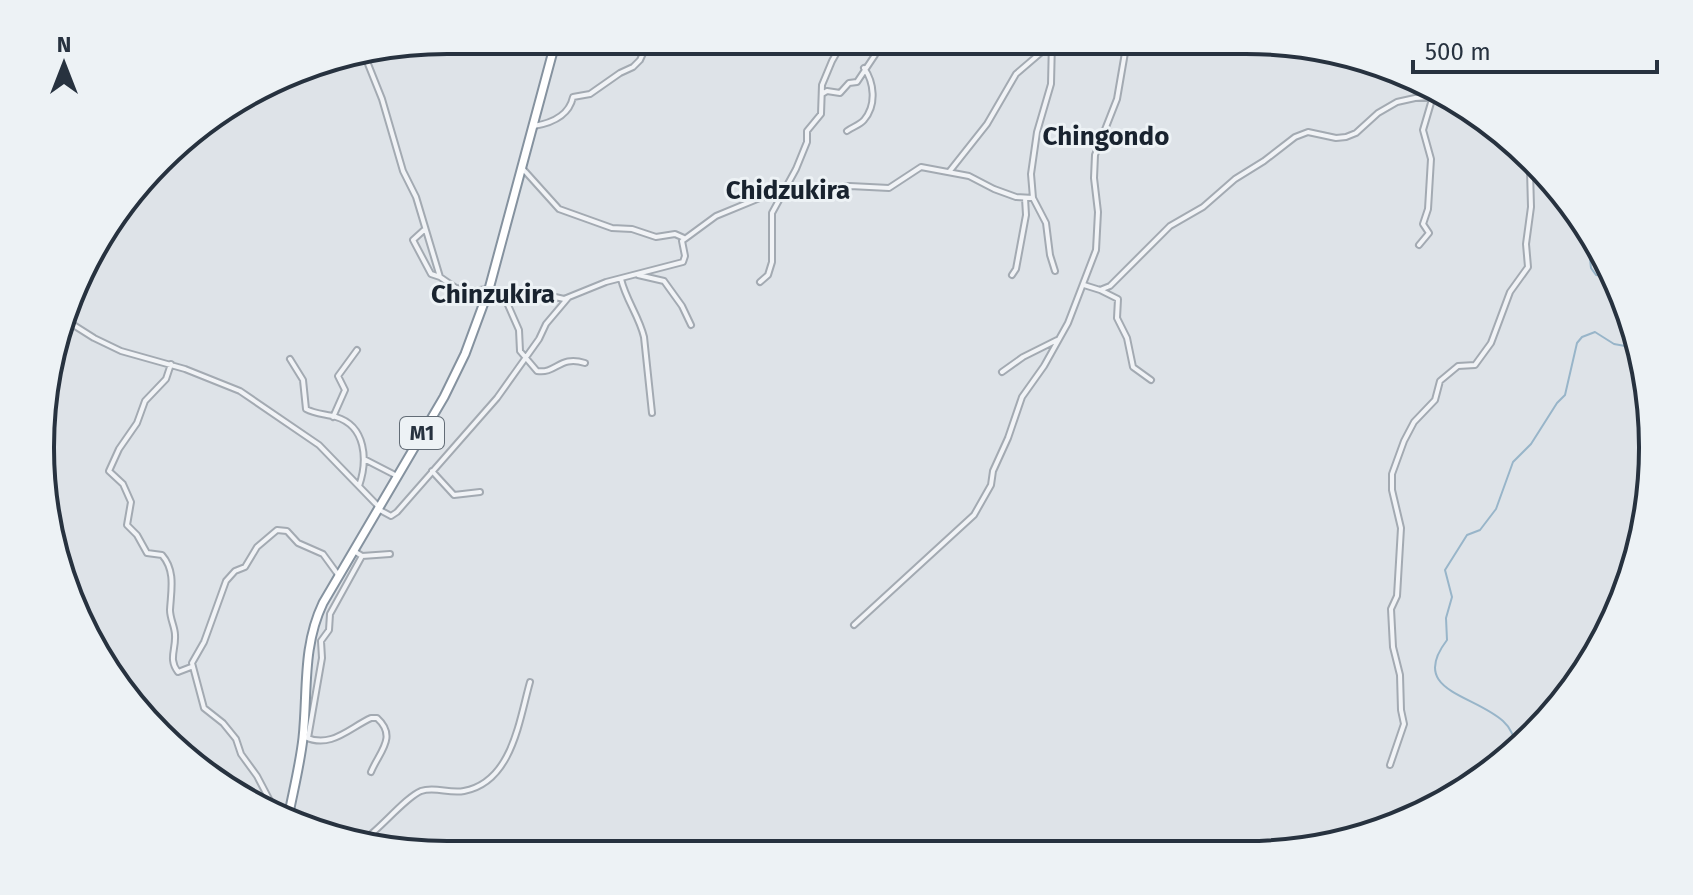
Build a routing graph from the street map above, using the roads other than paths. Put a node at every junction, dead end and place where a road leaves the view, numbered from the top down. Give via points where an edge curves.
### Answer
1 (552, 54) edge
2 (643, 54) edge
3 (837, 54) edge
4 (875, 54) edge
5 (1038, 54) edge
6 (1052, 54) edge
7 (1125, 54) edge
8 (367, 63) edge
9 (864, 68) junction
10 (822, 94) junction
11 (1424, 97) edge
12 (1431, 101) edge
13 (533, 125) junction
14 (847, 131) dead end
15 (522, 168) junction
16 (949, 172) junction
17 (1530, 176) edge
18 (787, 188) junction
19 (1025, 198) junction
20 (1033, 198) junction
21 (424, 230) junction
22 (684, 238) junction
23 (1419, 245) dead end
24 (1055, 271) dead end
25 (636, 274) junction
26 (1012, 275) dead end
27 (440, 277) junction
28 (621, 279) junction
29 (760, 282) dead end
30 (1084, 285) junction
31 (489, 289) junction
32 (1100, 290) junction
33 (504, 296) junction
34 (568, 298) junction
35 (74, 325) edge
36 (691, 325) dead end
37 (1059, 339) junction
38 (357, 350) dead end
39 (524, 358) junction
40 (290, 359) dead end
41 (585, 363) dead end
42 (171, 364) junction
43 (1002, 372) dead end
44 (1151, 380) dead end
45 (652, 413) dead end
46 (333, 417) junction
47 (363, 458) junction
48 (432, 471) junction
49 (397, 476) junction
50 (359, 486) junction
51 (480, 492) dead end
52 (378, 508) junction
53 (354, 551) junction
54 (390, 554) dead end
55 (362, 556) junction
56 (339, 576) junction
57 (854, 625) dead end
58 (191, 667) junction
59 (530, 682) dead end
60 (305, 737) junction
61 (1390, 765) dead end
62 (371, 772) dead end
63 (268, 797) edge
64 (290, 808) edge
65 (372, 833) edge

1 - 13 highway, M1
2 - 13 street via 633,67 590,94 573,97 557,119
3 - 10 street
4 - 9 street
5 - 16 street via 1016,74 987,124
6 - 20 street via 1051,84 1031,174
7 - 30 street via 1117,99 1095,155 1096,250
8 - 21 street
9 - 10 street via 843,91
9 - 14 street via 873,87 870,109 864,121
10 - 18 street via 821,114 807,131
11 - 32 street via 1390,105 1352,135 1336,138 1308,132 1295,137 1170,226
12 - 23 street via 1423,130 1431,159 1423,224 1429,233
13 - 15 highway, M1
15 - 22 street via 559,209 612,228
15 - 31 highway, M1
16 - 18 street via 918,167 886,188
16 - 19 street
17 - 61 street via 1526,270 1510,292 1478,362 1458,366 1440,381 1435,400 1404,441 1392,474 1401,528 1397,596 1391,609 1404,727
18 - 22 street via 716,216
18 - 29 street via 772,213 772,262
19 - 20 street
19 - 26 street
20 - 24 street via 1046,223
21 - 27 street
21 - 27 street via 413,240 431,274
22 - 25 street via 683,262
25 - 28 street
25 - 36 street via 664,281
27 - 31 street via 456,288
28 - 34 street
28 - 45 street via 644,337
30 - 32 street
30 - 37 street
31 - 33 street
31 - 49 highway, M1 via 454,376
32 - 44 street via 1118,299 1117,318 1133,367
33 - 34 street
33 - 39 street
34 - 39 street
35 - 42 street via 121,351
37 - 43 street
37 - 57 street via 1022,397 991,485 974,515
38 - 46 street via 338,376 345,390
39 - 41 street via 540,373 570,360
39 - 48 street via 497,398
40 - 46 street via 303,380 306,409
42 - 50 street via 240,391 319,445
42 - 58 street via 109,471 131,502 128,528 147,553 162,555 168,563 173,665 178,672
46 - 47 street via 355,427
47 - 49 street
47 - 50 street
48 - 51 street via 454,495
48 - 52 street via 396,513
49 - 52 highway, M1
50 - 52 street
52 - 53 highway, M1
53 - 55 street
53 - 56 highway, M1
54 - 55 street
55 - 60 street via 321,641
56 - 58 street via 323,554 298,543 287,531 272,533 245,567 226,581
56 - 60 highway, M1 via 316,618 308,646
58 - 63 street via 206,711 236,739
59 - 65 street via 511,749 496,773 474,789 416,793
60 - 62 street via 336,739 377,718 387,738
60 - 64 highway, M1

